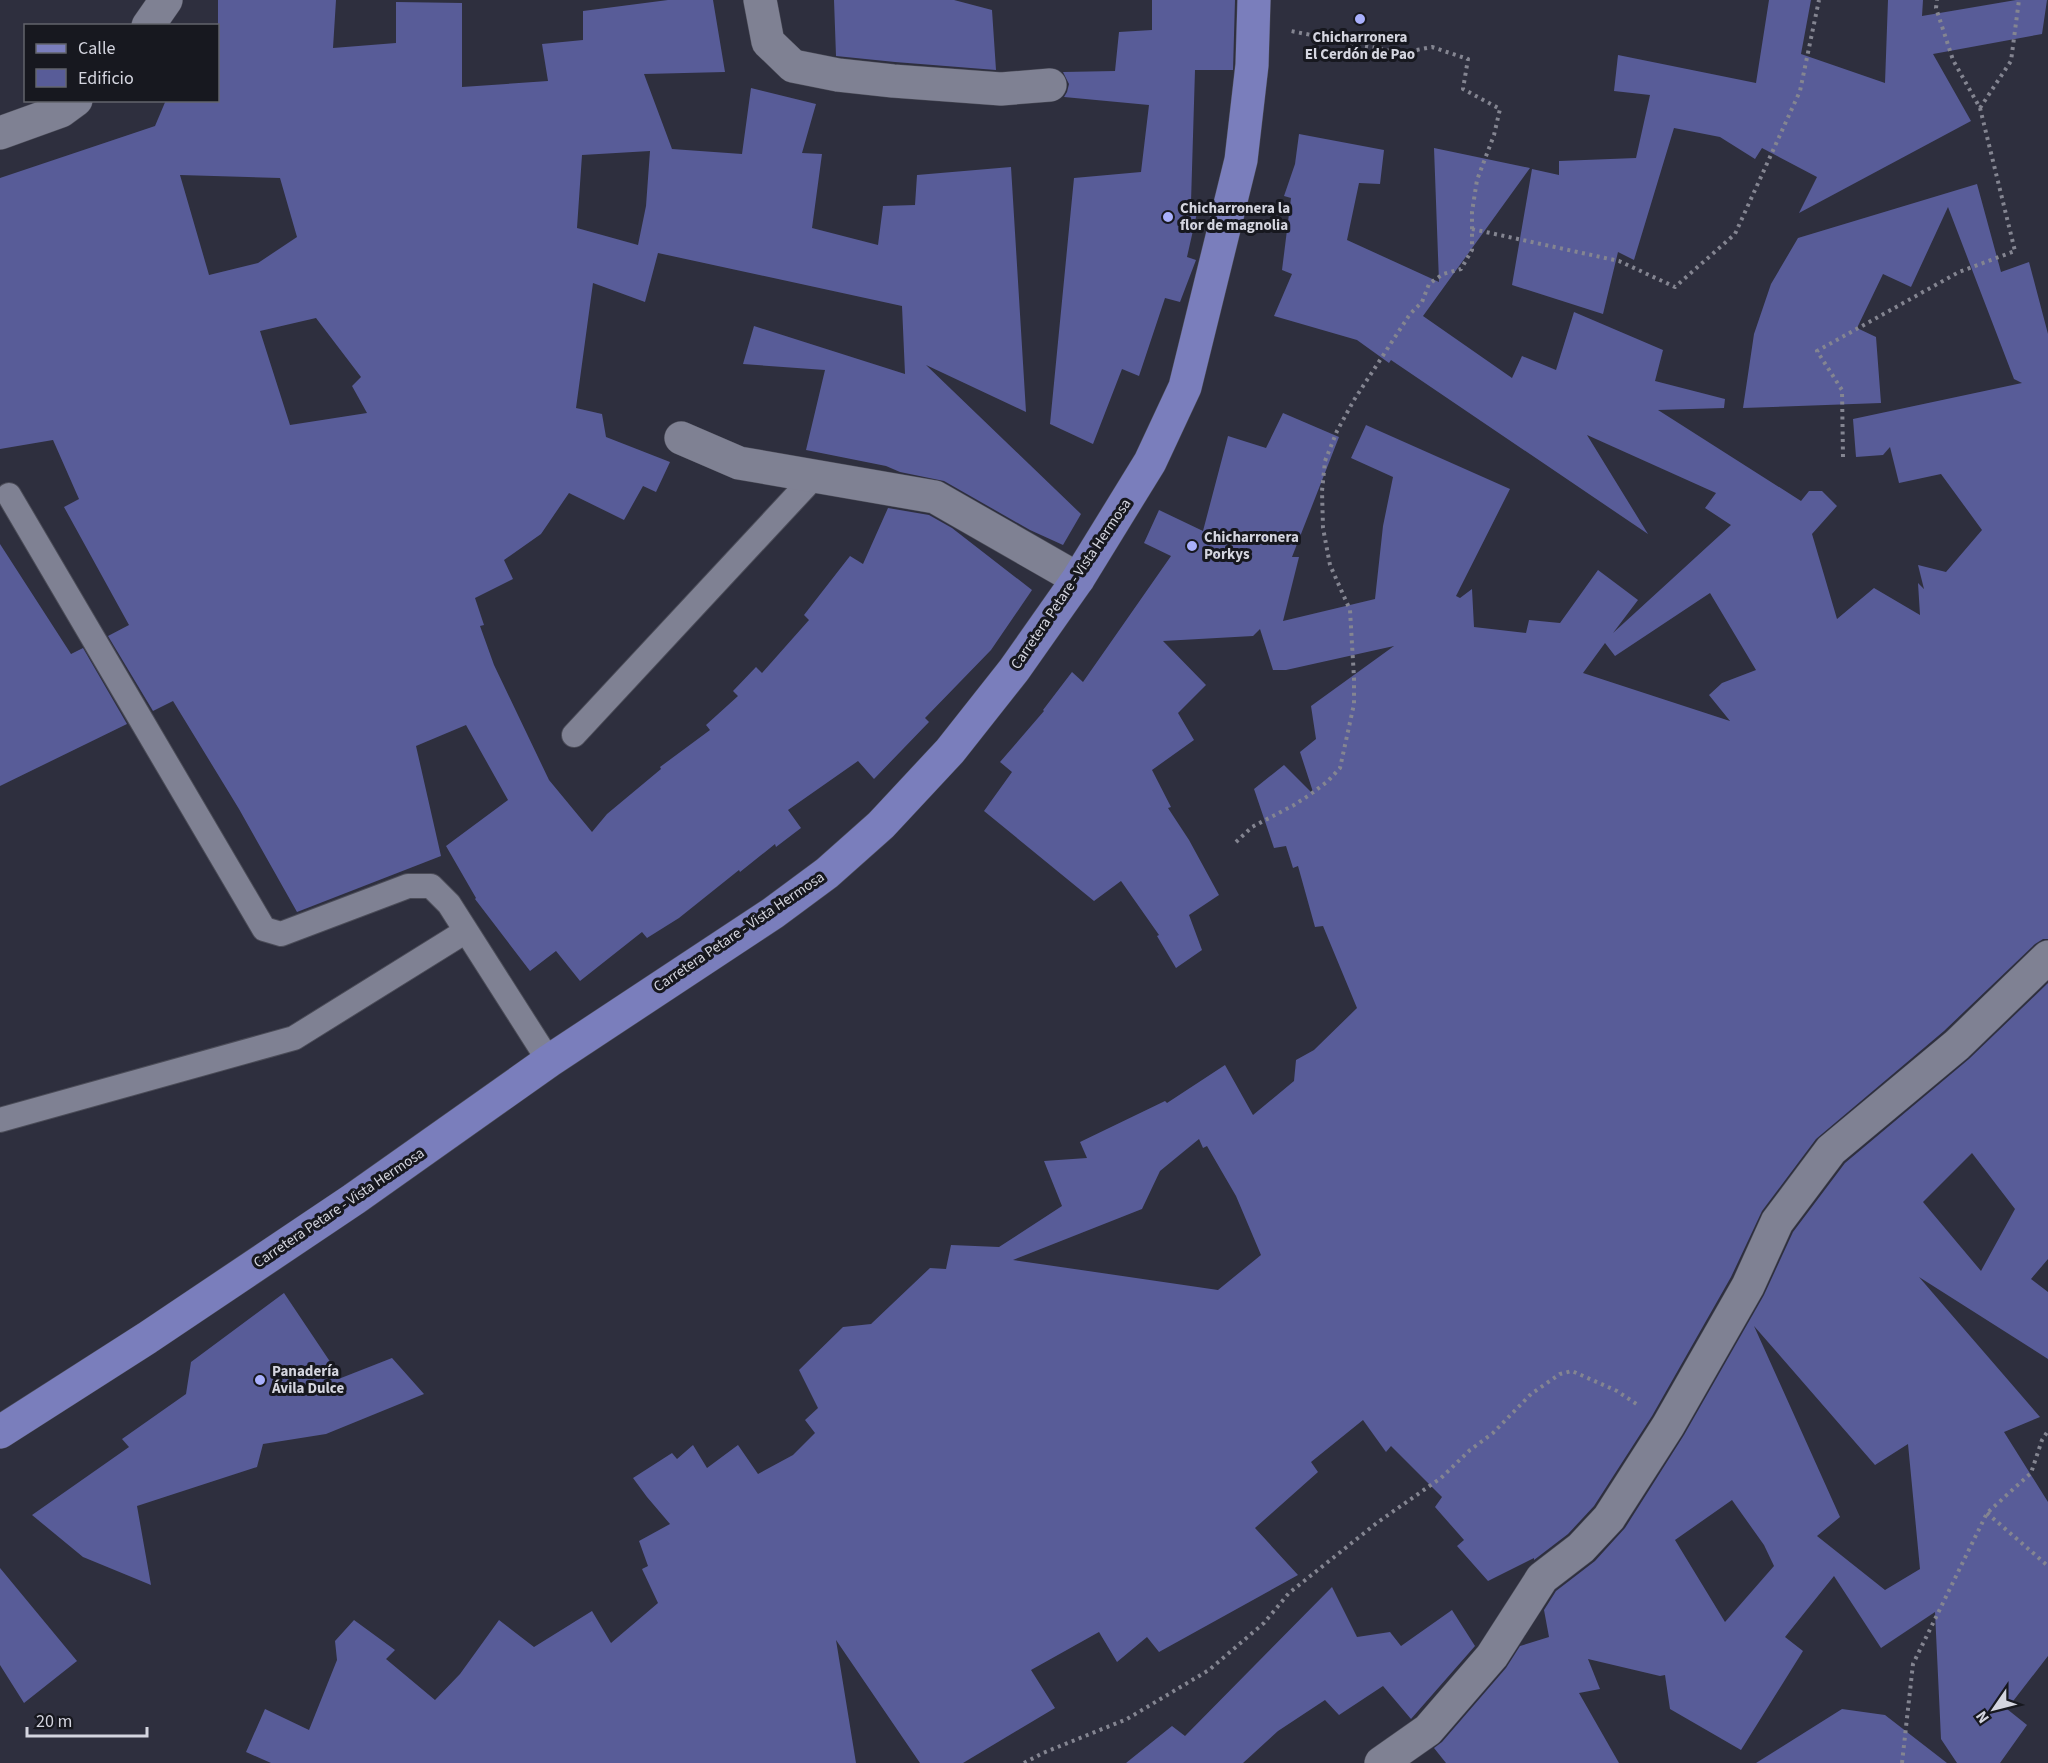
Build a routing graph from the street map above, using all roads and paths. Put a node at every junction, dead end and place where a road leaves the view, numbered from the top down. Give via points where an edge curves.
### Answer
1 (166, 0) edge
2 (760, 0) edge
3 (1819, 0) edge
4 (1937, 0) edge
5 (2019, 0) edge
6 (1254, 12) edge
7 (149, 24) edge
8 (1050, 85) dead end
9 (73, 102) edge
10 (1980, 108) junction
11 (0, 133) edge
12 (1472, 229) junction
13 (681, 438) dead end
14 (1843, 457) dead end
15 (814, 477) junction
16 (9, 495) dead end
17 (1078, 579) junction
18 (574, 735) dead end
19 (1236, 842) dead end
20 (466, 931) junction
21 (2048, 957) edge
22 (549, 1061) junction
23 (0, 1120) edge
24 (1668, 1426) junction
25 (2048, 1431) edge
26 (0, 1432) edge
27 (1987, 1513) junction
28 (2048, 1566) edge
29 (1024, 1763) edge
30 (1381, 1763) edge
31 (1902, 1763) edge

1 - 7 street
2 - 8 street via 768,42 794,66 838,75 1001,89
3 - 12 path via 1800,91 1735,234 1675,287 1619,261
4 - 10 path via 1936,8 1953,60
5 - 10 path via 2011,61
6 - 12 path via 1401,53 1432,47 1468,59 1463,89 1500,109 1477,180
6 - 17 main road, Carretera Petare - Vista Hermosa via 1241,160 1185,387 1150,462
9 - 11 street via 61,111
10 - 14 path via 2015,251 1959,272 1817,351 1842,390
12 - 19 path via 1472,250 1461,269 1443,274 1429,284 1422,302 1410,314 1354,400 1324,461 1323,528 1330,565 1350,610 1354,678 1354,704 1340,768 1311,794 1252,827
13 - 15 street via 739,463
15 - 17 street via 935,496
15 - 18 lane
16 - 20 lane via 264,929 281,934 408,886 431,886 449,904
17 - 22 main road, Carretera Petare - Vista Hermosa via 950,751 882,825 773,913
20 - 22 lane
20 - 23 lane via 294,1038
21 - 24 street via 1957,1045 1831,1150 1777,1222 1748,1286
22 - 26 main road, Carretera Petare - Vista Hermosa via 354,1199
24 - 29 path via 1617,1391 1572,1371 1560,1374 1531,1394 1441,1478 1378,1522 1290,1593 1264,1623 1209,1670 1127,1719
24 - 30 street via 1609,1518 1581,1548 1542,1578 1492,1656 1428,1730
25 - 27 path via 2031,1473
27 - 28 path
27 - 31 path via 1913,1664

